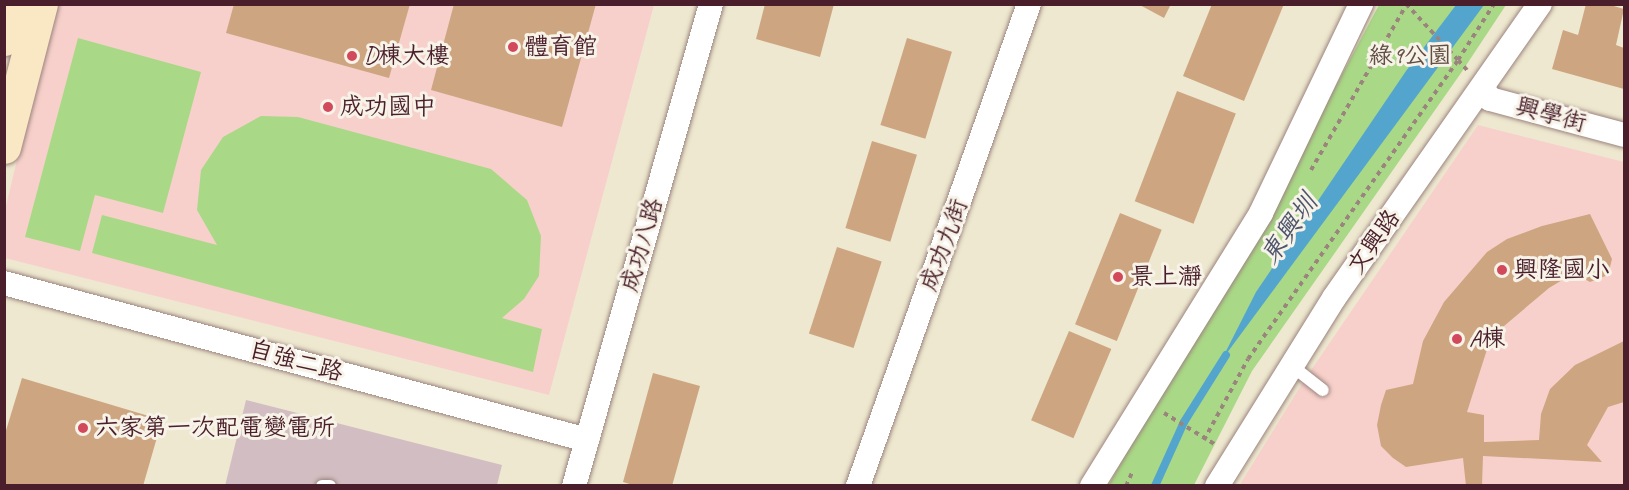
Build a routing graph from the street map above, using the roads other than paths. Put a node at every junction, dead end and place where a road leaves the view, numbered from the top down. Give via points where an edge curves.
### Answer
1 (14, 4) edge
2 (41, 4) edge
3 (711, 4) edge
4 (1029, 4) edge
5 (1361, 4) edge
6 (1540, 4) edge
7 (4, 39) edge
8 (1483, 89) junction
9 (1624, 135) edge
10 (4, 147) edge
11 (4, 283) edge
12 (1292, 366) junction
13 (1323, 390) dead end
14 (587, 440) junction
15 (322, 486) edge
16 (330, 486) edge
17 (574, 486) edge
18 (858, 486) edge
19 (1092, 486) edge
20 (1217, 486) edge

1 - 7 street
2 - 10 street
3 - 14 street, 成功八路
4 - 18 street, 成功九街
5 - 19 street via 1261,213
6 - 8 street, 文興路
8 - 9 street, 興學街 via 1490,99
8 - 12 street, 文興路 via 1334,298
11 - 14 street, 自強二路
12 - 13 lane
12 - 20 street, 文興路
14 - 17 street, 成功八路
15 - 16 lane

